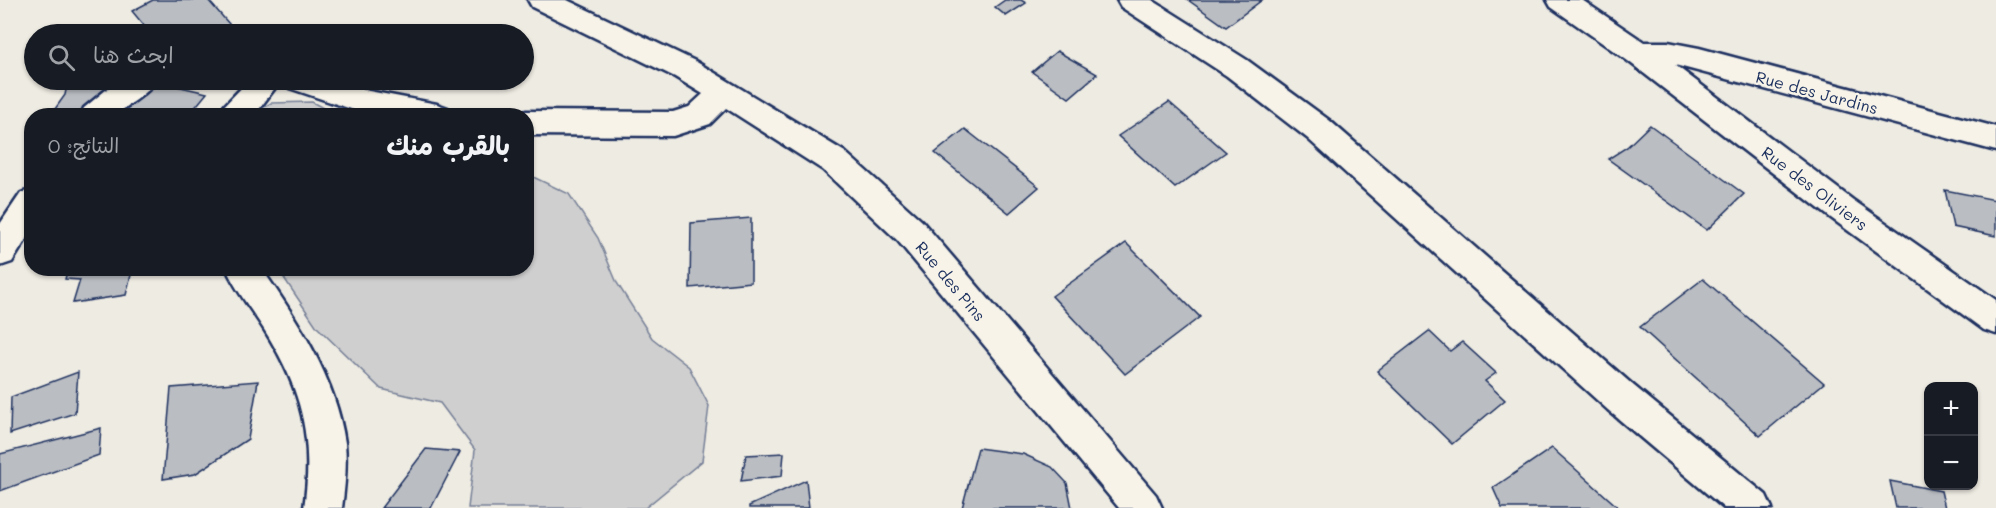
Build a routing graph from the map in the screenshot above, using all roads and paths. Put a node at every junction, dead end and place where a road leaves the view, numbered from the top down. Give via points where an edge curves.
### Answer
1 (542, 0) edge
2 (1131, 0) edge
3 (1561, 0) edge
4 (1638, 53) junction
5 (125, 90) edge
6 (258, 90) edge
7 (331, 90) edge
8 (723, 93) junction
9 (103, 108) edge
10 (242, 108) edge
11 (398, 108) edge
12 (534, 123) edge
13 (1996, 139) edge
14 (24, 214) edge
15 (0, 252) edge
16 (248, 276) edge
17 (1996, 319) edge
18 (322, 508) edge
19 (1143, 508) edge
20 (1753, 508) edge

1 - 8 street, Rue des Pins via 672,63
2 - 20 street via 1237,68 1318,129 1622,398
3 - 4 street, Rue des Oliviers
4 - 13 street, Rue des Jardins via 1681,55
4 - 17 street, Rue des Oliviers via 1842,209
5 - 9 street
6 - 10 street
7 - 11 street
8 - 12 street via 699,116 673,124
8 - 19 street, Rue des Pins via 834,161 910,231
14 - 15 street
16 - 18 street via 276,315 324,419 328,460

